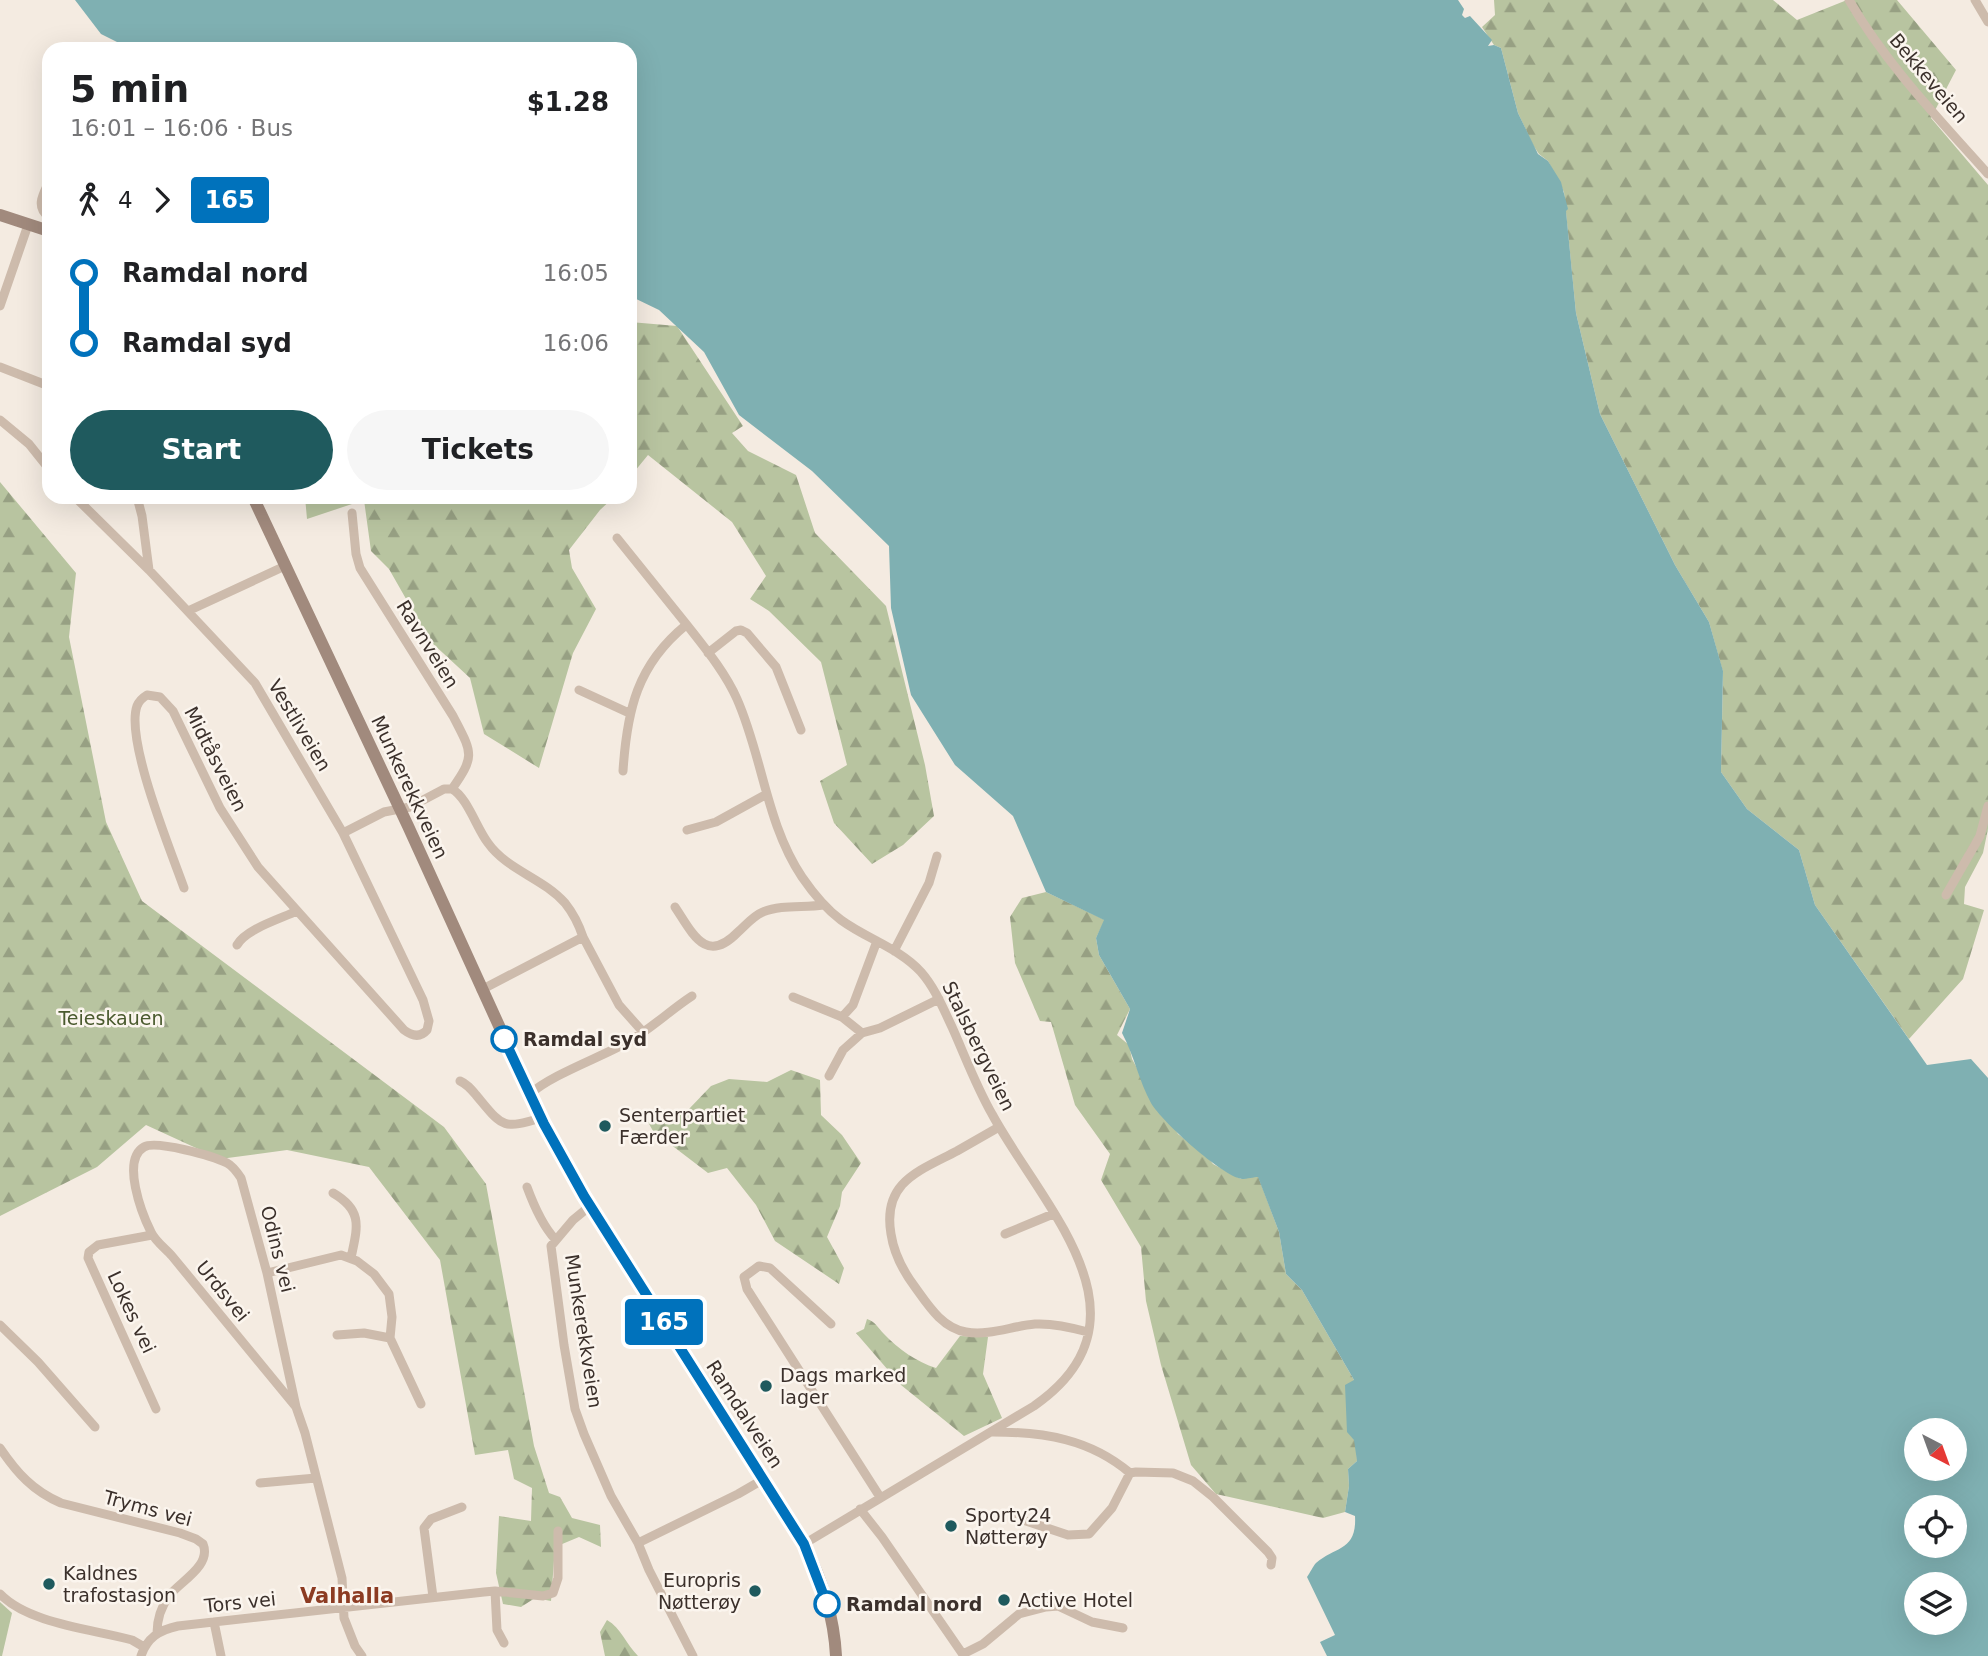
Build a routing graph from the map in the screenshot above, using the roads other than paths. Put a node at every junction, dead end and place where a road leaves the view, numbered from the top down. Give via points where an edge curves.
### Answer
1 (1849, 0) edge
2 (1975, 0) edge
3 (1988, 22) edge
4 (1988, 174) edge
5 (0, 215) edge
6 (28, 225) junction
7 (42, 229) edge
8 (0, 306) edge
9 (0, 367) edge
10 (42, 383) edge
11 (0, 420) edge
12 (42, 460) edge
13 (82, 504) edge
14 (139, 504) edge
15 (256, 504) edge
16 (352, 513) dead end
17 (617, 538) dead end
18 (285, 566) junction
19 (149, 570) junction
20 (188, 611) junction
21 (686, 625) junction
22 (708, 653) junction
23 (579, 690) dead end
24 (629, 713) junction
25 (801, 730) dead end
26 (623, 771) dead end
27 (452, 789) junction
28 (765, 795) junction
29 (1988, 806) edge
30 (399, 809) junction
31 (687, 830) dead end
32 (343, 833) junction
33 (937, 856) dead end
34 (184, 888) dead end
35 (1946, 895) dead end
36 (824, 905) junction
37 (675, 907) dead end
38 (297, 911) junction
39 (583, 937) junction
40 (877, 941) junction
41 (237, 945) dead end
42 (894, 951) junction
43 (481, 990) junction
44 (692, 996) dead end
45 (793, 997) dead end
46 (939, 999) junction
47 (842, 1017) junction
48 (643, 1032) junction
49 (862, 1033) junction
50 (829, 1076) dead end
51 (460, 1081) dead end
52 (530, 1094) junction
53 (541, 1118) junction
54 (999, 1126) junction
55 (527, 1186) dead end
56 (136, 1191) joint
57 (333, 1193) dead end
58 (590, 1206) junction
59 (1053, 1214) junction
60 (1005, 1234) dead end
61 (152, 1235) junction
62 (555, 1240) junction
63 (351, 1258) junction
64 (267, 1273) junction
65 (831, 1324) dead end
66 (0, 1325) edge
67 (1088, 1332) junction
68 (337, 1335) dead end
69 (390, 1338) junction
70 (421, 1404) dead end
71 (296, 1407) junction
72 (156, 1409) dead end
73 (95, 1427) dead end
74 (990, 1432) junction
75 (0, 1448) edge
76 (1130, 1473) junction
77 (316, 1478) junction
78 (764, 1479) junction
79 (260, 1483) dead end
80 (880, 1497) junction
81 (462, 1507) dead end
82 (860, 1510) junction
83 (1017, 1518) dead end
84 (558, 1531) dead end
85 (638, 1543) junction
86 (804, 1544) junction
87 (1271, 1565) dead end
88 (495, 1591) junction
89 (0, 1594) edge
90 (433, 1597) junction
91 (343, 1608) junction
92 (214, 1622) junction
93 (1123, 1628) dead end
94 (157, 1633) junction
95 (504, 1643) dead end
96 (142, 1651) edge
97 (964, 1655) edge
98 (221, 1656) edge
99 (362, 1656) edge
100 (693, 1656) edge
101 (836, 1656) edge

1 - 4 street, Bekkeveien via 1888,59
2 - 3 street
5 - 6 main road
6 - 7 main road
6 - 8 street
9 - 10 street
11 - 12 street
13 - 19 street, Vestliveien
14 - 19 street
15 - 18 main road, Munkerekkveien
16 - 27 street, Ravnveien via 360,568 468,747 467,767
17 - 21 street, Stalsbergveien
18 - 20 street
18 - 30 main road, Munkerekkveien
19 - 20 street, Vestliveien
20 - 32 street, Vestliveien via 262,692
21 - 22 street, Stalsbergveien
21 - 24 street via 653,657
22 - 25 street via 736,631 747,633 776,667
22 - 28 street, Stalsbergveien via 737,698
23 - 24 street
24 - 26 street
27 - 30 street
27 - 39 street via 493,849 564,902
28 - 31 street via 716,822
28 - 36 street, Stalsbergveien via 792,860
29 - 35 street via 1980,836
30 - 32 street
30 - 43 main road, Munkerekkveien
32 - 38 street, Midtåsveien via 423,1000 429,1021 425,1032 411,1035 404,1030
33 - 42 street via 929,883
34 - 38 street, Midtåsveien via 138,748 135,710 147,695 160,697 169,706 235,834
36 - 37 street via 768,910 724,945 715,947 699,941
36 - 40 street, Stalsbergveien
38 - 41 street via 250,932
39 - 43 street
39 - 48 street via 620,1005
40 - 42 street, Stalsbergveien
40 - 47 street via 853,1005
42 - 46 street, Stalsbergveien via 919,970
43 - 52 main road, Munkerekkveien
44 - 48 street
45 - 47 street
46 - 49 street
46 - 54 street, Stalsbergveien
47 - 49 street
48 - 52 street
49 - 50 street via 843,1050
51 - 53 street via 503,1124
52 - 53 main road, Ramdalveien
53 - 58 main road, Ramdalveien
54 - 59 street, Stalsbergveien
54 - 67 street via 922,1168 898,1189 888,1216 900,1264 934,1312 957,1329 982,1333 1047,1324
55 - 62 street, Munkerekkveien
56 - 61 street, Urdsvei
56 - 64 street, Odins vei via 134,1161 140,1149 150,1144 228,1163 243,1184
57 - 63 street via 350,1205 357,1220
58 - 62 street, Munkerekkveien
58 - 78 main road, Ramdalveien
59 - 60 street
59 - 67 street, Stalsbergveien via 1087,1281 1091,1305
61 - 71 street, Urdsvei
61 - 72 street, Lokes vei via 98,1245 88,1258
62 - 85 street, Munkerekkveien via 551,1251 575,1409 599,1471
63 - 64 street via 341,1255
63 - 69 street via 374,1274 389,1294
64 - 71 street, Odins vei
65 - 80 street via 770,1268 759,1266 744,1277 771,1328
66 - 73 street
67 - 74 street, Stalsbergveien via 1080,1359 1060,1386
68 - 69 street via 364,1333
69 - 70 street
71 - 77 street, Odins vei
74 - 76 street via 1053,1436 1080,1443
74 - 80 street, Stalsbergveien
75 - 94 street, Tryms vei via 28,1485 46,1497 180,1532 203,1544 199,1566 166,1599
76 - 83 street via 1112,1508 1089,1534 1068,1535
76 - 87 street via 1173,1474 1193,1481 1269,1552
77 - 79 street
77 - 91 street, Odins vei via 342,1578
78 - 85 street
78 - 86 main road, Ramdalveien
80 - 82 street, Stalsbergveien
81 - 90 street via 430,1520 424,1528
82 - 86 street, Stalsbergveien
82 - 97 street
84 - 88 street, Tors vei via 558,1578 553,1593
85 - 100 street, Munkerekkveien
86 - 101 main road, Ramdalveien via 829,1609
88 - 90 street, Tors vei
88 - 95 street via 497,1630
89 - 96 street via 40,1616 132,1640
90 - 91 street, Tors vei
91 - 92 street, Tors vei
91 - 99 street, Odins vei
92 - 94 street, Tors vei
92 - 98 street
93 - 97 street via 1046,1606 1019,1614
94 - 96 street

